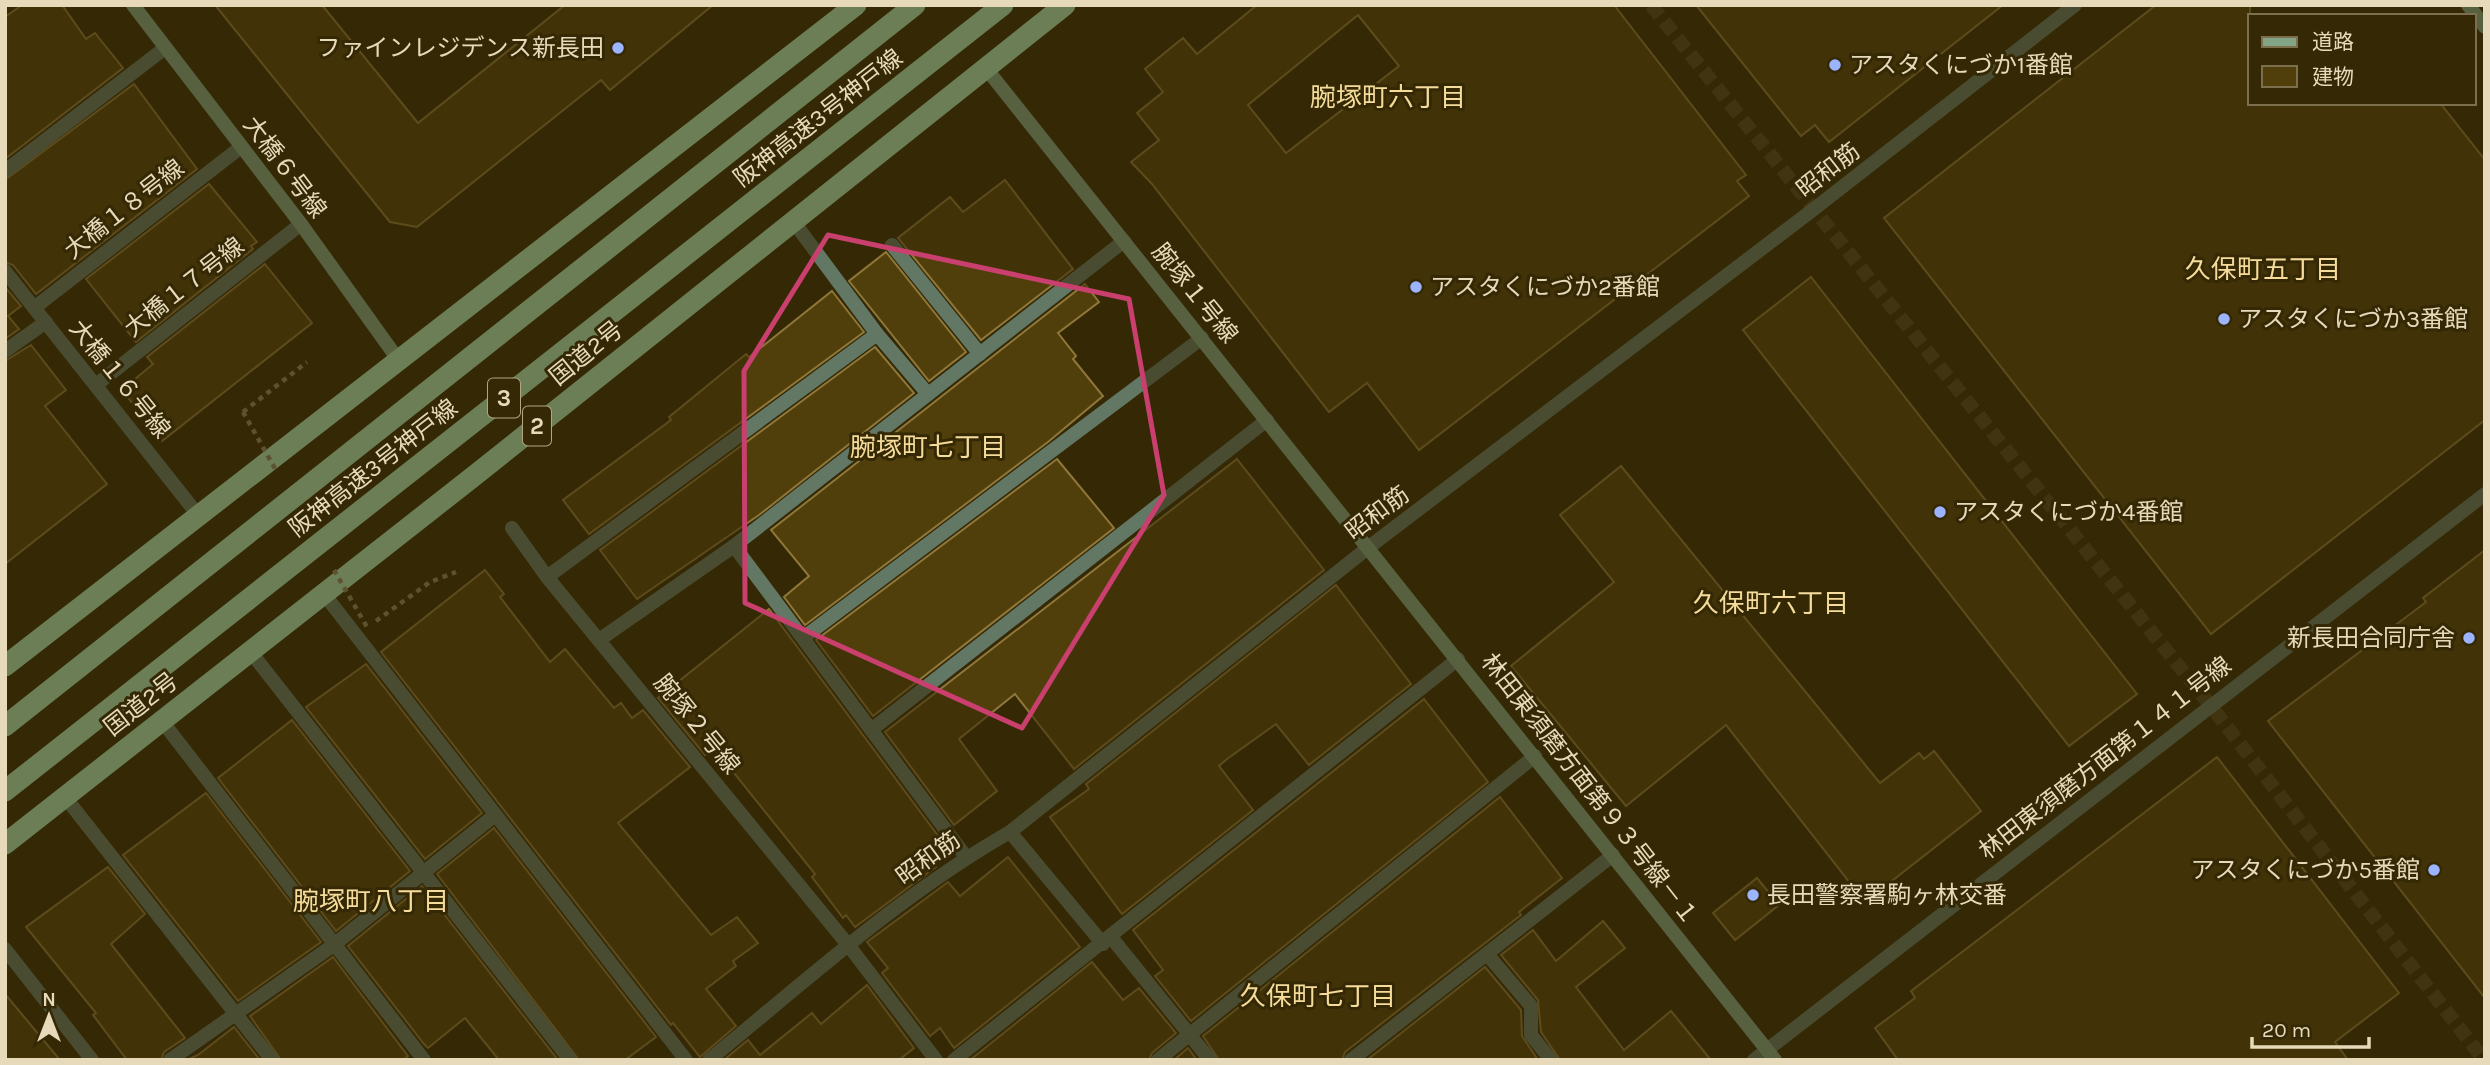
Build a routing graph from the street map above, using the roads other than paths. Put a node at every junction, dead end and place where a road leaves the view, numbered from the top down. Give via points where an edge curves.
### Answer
1 (133, 5) edge
2 (856, 5) edge
3 (915, 5) edge
4 (1003, 5) edge
5 (1065, 5) edge
6 (2075, 5) edge
7 (165, 48) junction
8 (985, 67) junction
9 (241, 147) junction
10 (5, 170) edge
11 (793, 221) junction
12 (301, 224) junction
13 (1124, 241) junction
14 (892, 244) dead end
15 (5, 271) edge
16 (34, 308) junction
17 (46, 322) junction
18 (877, 334) junction
19 (1202, 338) junction
20 (5, 351) edge
21 (979, 354) junction
22 (397, 358) junction
23 (96, 385) junction
24 (928, 394) junction
25 (1267, 420) junction
26 (2485, 494) edge
27 (198, 515) junction
28 (512, 528) dead end
29 (734, 546) junction
30 (1370, 547) junction
31 (547, 577) junction
32 (324, 594) junction
33 (803, 638) junction
34 (599, 640) junction
35 (250, 651) junction
36 (1458, 659) junction
37 (5, 666) edge
38 (162, 721) junction
39 (5, 726) edge
40 (871, 730) junction
41 (1535, 755) junction
42 (5, 791) edge
43 (65, 797) junction
44 (495, 815) junction
45 (1010, 832) junction
46 (5, 844) edge
47 (1613, 855) junction
48 (965, 857) junction
49 (422, 871) junction
50 (1107, 940) junction
51 (335, 944) junction
52 (849, 946) junction
53 (5, 949) edge
54 (1487, 954) junction
55 (236, 1014) junction
56 (1192, 1034) junction
57 (1771, 1055) edge
58 (1362, 1057) edge
59 (92, 1060) edge
60 (170, 1060) edge
61 (272, 1060) edge
62 (424, 1060) edge
63 (570, 1060) edge
64 (686, 1060) edge
65 (709, 1060) edge
66 (936, 1060) edge
67 (954, 1060) edge
68 (1158, 1060) edge
69 (1210, 1060) edge
70 (1551, 1060) edge
71 (1754, 1060) edge

1 - 7 street, 大橋６号線
2 - 22 highway
3 - 39 highway, 阪神高速3号神戸線 / 3, bridge
4 - 42 highway, 阪神高速3号神戸線 / 3, bridge
5 - 8 highway, 国道2号 / 2
6 - 30 street, 昭和筋
7 - 9 street, 大橋６号線
7 - 10 street
8 - 11 highway, 国道2号 / 2
8 - 13 street, 腕塚１号線
9 - 12 street, 大橋６号線
9 - 16 street, 大橋１８号線
11 - 18 street
11 - 32 highway, 国道2号 / 2
12 - 22 street, 大橋６号線
12 - 23 street, 大橋１７号線
13 - 19 street, 腕塚１号線
13 - 21 street
14 - 21 street
15 - 16 street, 大橋１６号線
16 - 17 street, 大橋１６号線
17 - 20 street
17 - 23 street, 大橋１６号線
18 - 24 street
18 - 31 street
19 - 25 street, 腕塚１号線
19 - 33 street
21 - 24 street
22 - 27 highway
23 - 27 street, 大橋１６号線
24 - 29 street
25 - 30 street, 腕塚１号線
25 - 40 street
26 - 57 street, 林田東須磨方面第１４１号線
27 - 37 highway
28 - 31 street, 腕塚２号線
29 - 33 street
29 - 34 street
30 - 36 street, 林田東須磨方面第９３号線－１
30 - 45 street, 昭和筋
31 - 34 street, 腕塚２号線
32 - 35 highway, 国道2号 / 2
32 - 44 street
33 - 40 street
34 - 52 street, 腕塚２号線
35 - 38 highway, 国道2号 / 2
35 - 49 street
36 - 41 street, 林田東須磨方面第９３号線－１
36 - 50 street
38 - 43 highway, 国道2号 / 2
38 - 51 street
40 - 48 street
41 - 47 street, 林田東須磨方面第９３号線－１
41 - 56 street
43 - 46 highway, 国道2号 / 2
43 - 55 street
44 - 49 street
44 - 64 street
45 - 48 street, 昭和筋
45 - 50 street
47 - 54 street
47 - 57 street, 林田東須磨方面第９３号線－１
48 - 52 street, 昭和筋
49 - 51 street
49 - 63 street
50 - 56 street
50 - 67 street
51 - 55 street
51 - 62 street
52 - 65 street, 昭和筋
52 - 66 street, 腕塚２号線
53 - 59 street
54 - 58 street
54 - 70 street via 1531,1006 1531,1035
55 - 60 street
55 - 61 street
56 - 68 street
56 - 69 street
57 - 71 street, 林田東須磨方面第１４１号線

